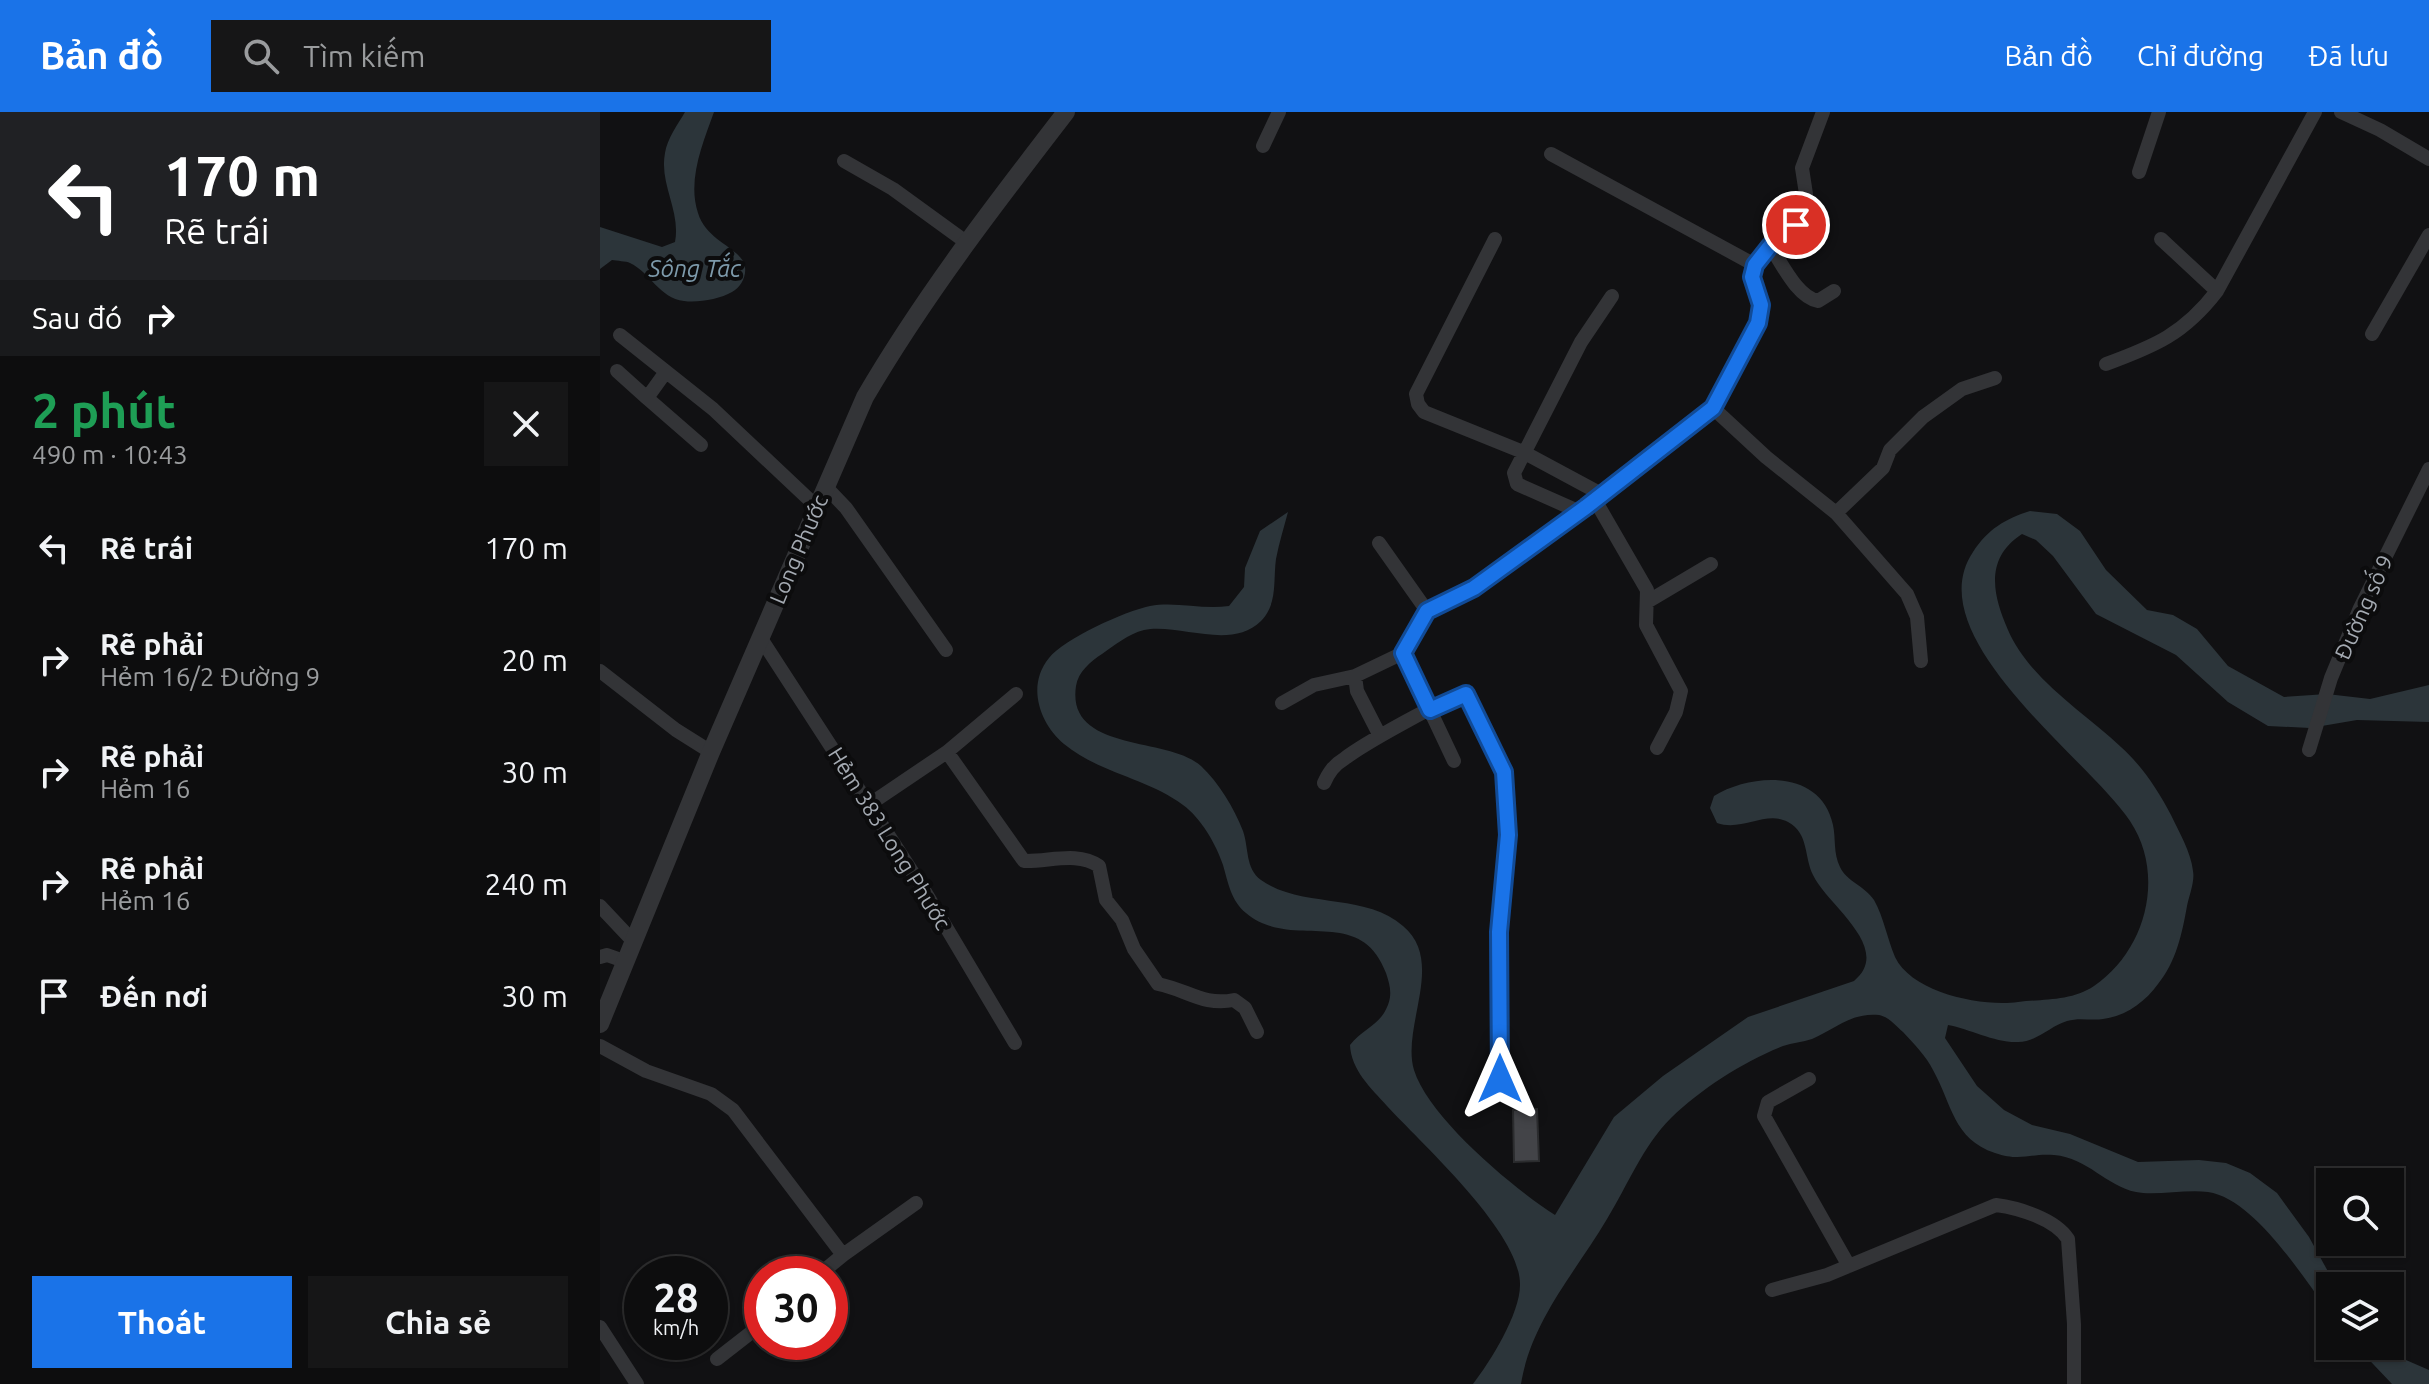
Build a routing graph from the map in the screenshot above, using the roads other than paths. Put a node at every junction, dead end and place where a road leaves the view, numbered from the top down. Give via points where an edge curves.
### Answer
1 (1066, 112) edge
2 (1279, 112) edge
3 (1823, 112) edge
4 (2159, 112) edge
5 (2315, 112) edge
6 (2341, 112) edge
7 (1263, 146) dead end
8 (1551, 154) dead end
9 (2429, 159) edge
10 (844, 161) dead end
11 (2139, 172) dead end
12 (2429, 235) edge
13 (1495, 239) dead end
14 (2161, 239) dead end
15 (966, 242) junction
16 (1770, 246) junction
17 (1755, 265) junction
18 (1834, 291) dead end
19 (2217, 291) junction
20 (1612, 296) dead end
21 (2372, 334) dead end
22 (620, 335) dead end
23 (2106, 364) dead end
24 (617, 371) dead end
25 (665, 373) junction
26 (1995, 378) dead end
27 (647, 398) junction
28 (1713, 408) junction
29 (701, 445) dead end
30 (1523, 452) junction
31 (2429, 469) edge
32 (825, 486) junction
33 (1599, 497) junction
34 (816, 506) junction
35 (1580, 512) junction
36 (1836, 513) junction
37 (1379, 543) dead end
38 (1711, 564) dead end
39 (1647, 602) junction
40 (1427, 611) junction
41 (760, 637) junction
42 (946, 650) dead end
43 (1403, 653) junction
44 (1921, 661) dead end
45 (600, 671) edge
46 (1355, 676) junction
47 (1016, 694) dead end
48 (1282, 703) dead end
49 (1430, 710) junction
50 (1380, 736) junction
51 (2312, 743) dead end
52 (1657, 748) dead end
53 (711, 752) junction
54 (947, 752) junction
55 (1454, 761) dead end
56 (1324, 783) dead end
57 (870, 804) junction
58 (600, 906) edge
59 (632, 940) junction
60 (600, 957) edge
61 (624, 961) junction
62 (600, 1024) edge
63 (1257, 1032) dead end
64 (1015, 1043) dead end
65 (600, 1046) edge
66 (1500, 1079) dead end
67 (1809, 1079) dead end
68 (916, 1203) dead end
69 (843, 1255) joint
70 (1849, 1266) junction
71 (1772, 1290) dead end
72 (600, 1327) edge
73 (744, 1338) edge
74 (728, 1350) edge
75 (637, 1384) edge
76 (2074, 1384) edge

1 - 15 street, Long Phước
2 - 7 street
3 - 16 street via 1802,168 1802,215
4 - 11 street
5 - 19 street
6 - 9 street
8 - 17 street
10 - 15 street
12 - 21 street
13 - 30 street via 1416,394 1424,412
14 - 19 street
15 - 32 street, Long Phước via 873,383
16 - 17 street
16 - 18 street via 1812,300
17 - 28 street via 1758,323
19 - 23 street via 2175,335
20 - 30 street via 1581,342
22 - 25 street
24 - 27 street
25 - 27 street
25 - 34 street via 713,409
26 - 36 street via 1962,389 1923,417 1890,450 1883,468
27 - 29 street
28 - 33 street
28 - 36 street
30 - 33 street
30 - 35 street via 1514,473 1517,484
31 - 51 street, Đường số 9 via 2360,608
32 - 34 street, Long Phước
32 - 42 street
33 - 35 street
33 - 39 street via 1647,590
34 - 41 street, Long Phước
35 - 40 street via 1474,588
36 - 44 street via 1907,594 1917,617
37 - 40 street
38 - 39 street
39 - 52 street via 1646,625 1681,691
40 - 43 street
41 - 53 street, Long Phước
41 - 57 street, Hẻm 383 Long Phước
43 - 46 street
43 - 49 street
45 - 53 street
46 - 48 street via 1314,685
46 - 50 street
47 - 54 street
49 - 50 street
49 - 55 street
49 - 66 street via 1466,694 1504,772 1508,835 1499,932
50 - 56 street via 1342,760
53 - 59 street, Long Phước
54 - 57 street
54 - 63 street via 1024,861 1070,857 1099,866 1106,900 1158,984 1208,1002 1234,1000 1245,1008
57 - 64 street, Hẻm 383 Long Phước
58 - 59 street
59 - 61 street, Long Phước
60 - 61 street
61 - 62 street, Long Phước
65 - 69 street via 646,1071 711,1094 733,1110
67 - 70 street via 1768,1102 1764,1116
68 - 69 street
70 - 71 street
70 - 76 street via 1996,1205 2061,1229 2068,1239
72 - 75 street
73 - 74 street

